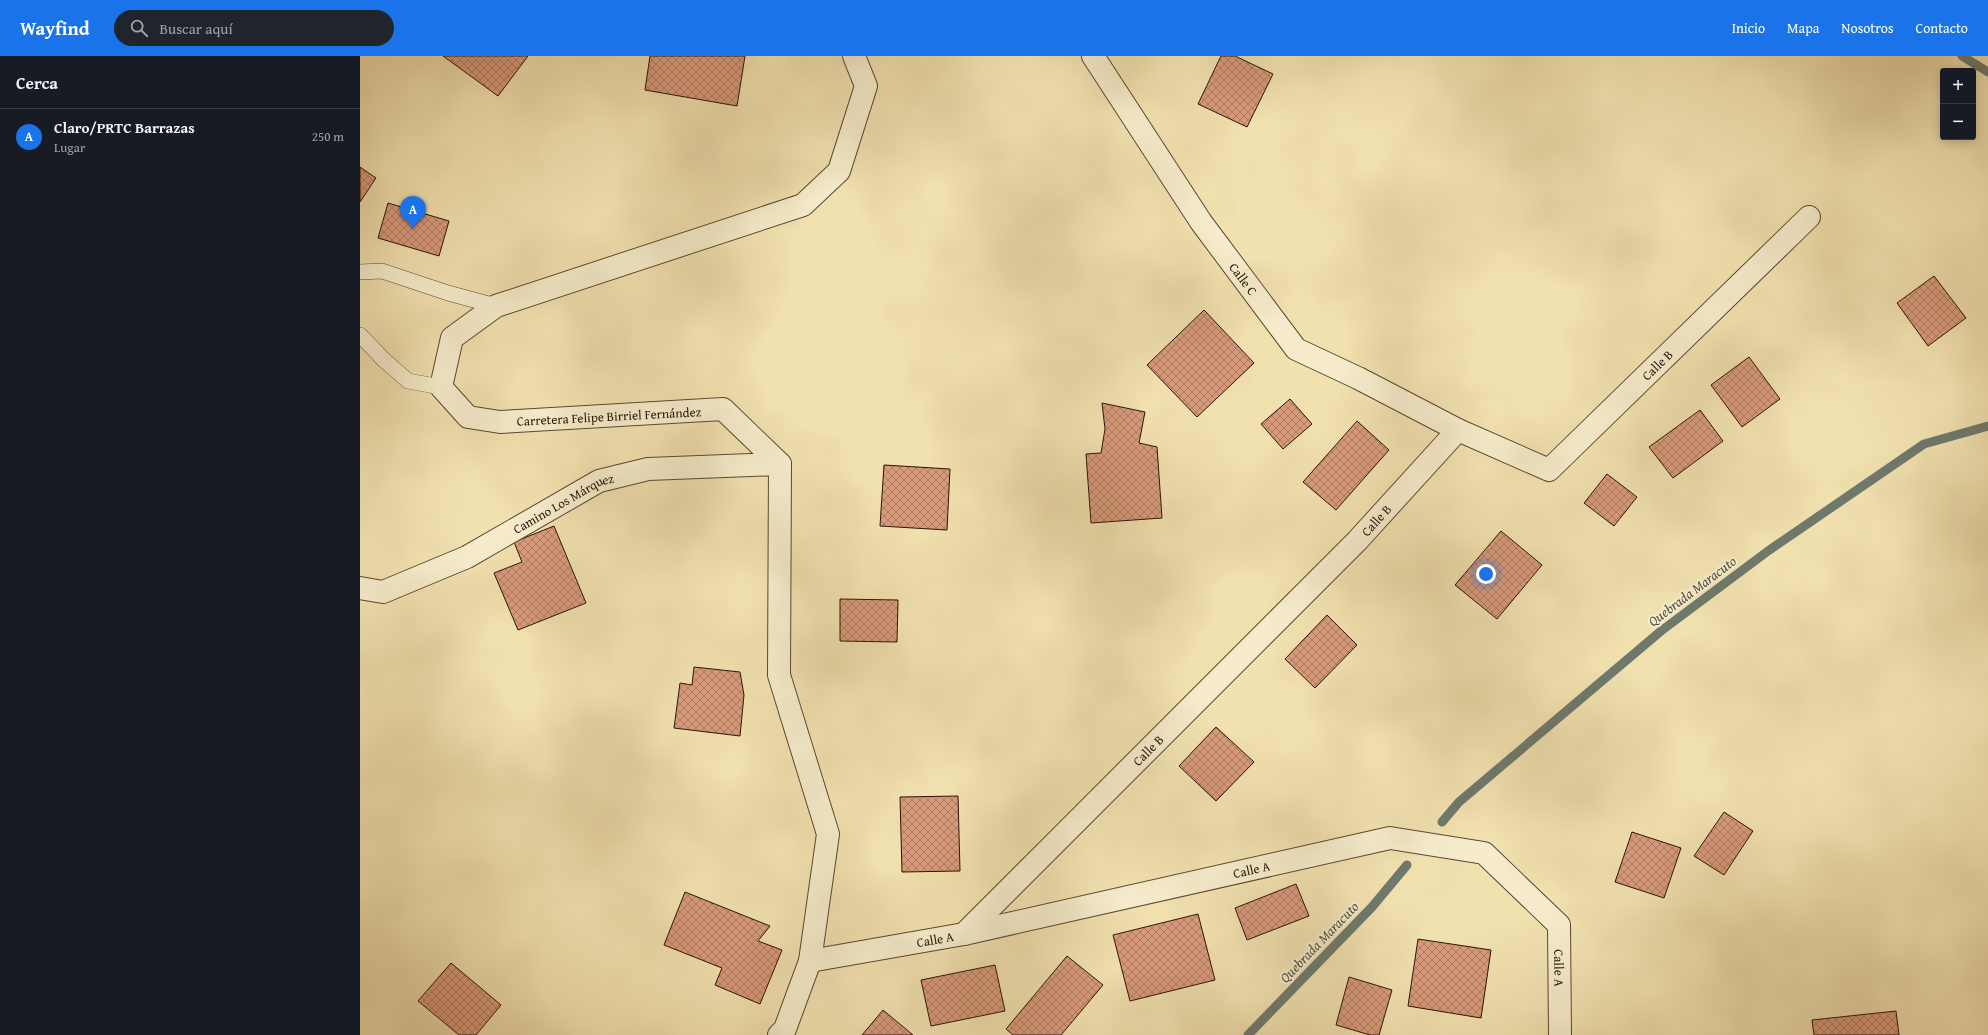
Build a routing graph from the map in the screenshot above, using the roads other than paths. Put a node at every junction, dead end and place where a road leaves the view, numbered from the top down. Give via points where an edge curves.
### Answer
1 (854, 56) edge
2 (1094, 56) edge
3 (1809, 218) dead end
4 (360, 272) edge
5 (496, 306) junction
6 (360, 335) edge
7 (441, 387) junction
8 (1458, 430) junction
9 (780, 464) junction
10 (360, 588) edge
11 (964, 934) junction
12 (810, 961) junction
13 (779, 1035) edge
14 (1560, 1035) edge

1 - 5 street via 866,86 839,171 802,205
2 - 8 street, Calle C via 1202,222 1296,349
3 - 8 street, Calle B via 1549,470
4 - 5 lane via 382,272
5 - 7 street via 452,338
6 - 7 lane via 408,381
7 - 9 street, Carretera Felipe Birriel Fernández via 468,417 500,422 723,409
8 - 11 street, Calle B via 1357,541
9 - 10 street, Camino Los Márquez via 648,469 599,481 467,558 383,592
9 - 12 street via 779,675 828,834
11 - 12 street, Calle A
11 - 14 street, Calle A via 1390,838 1484,853 1559,925
12 - 13 street via 785,1029

